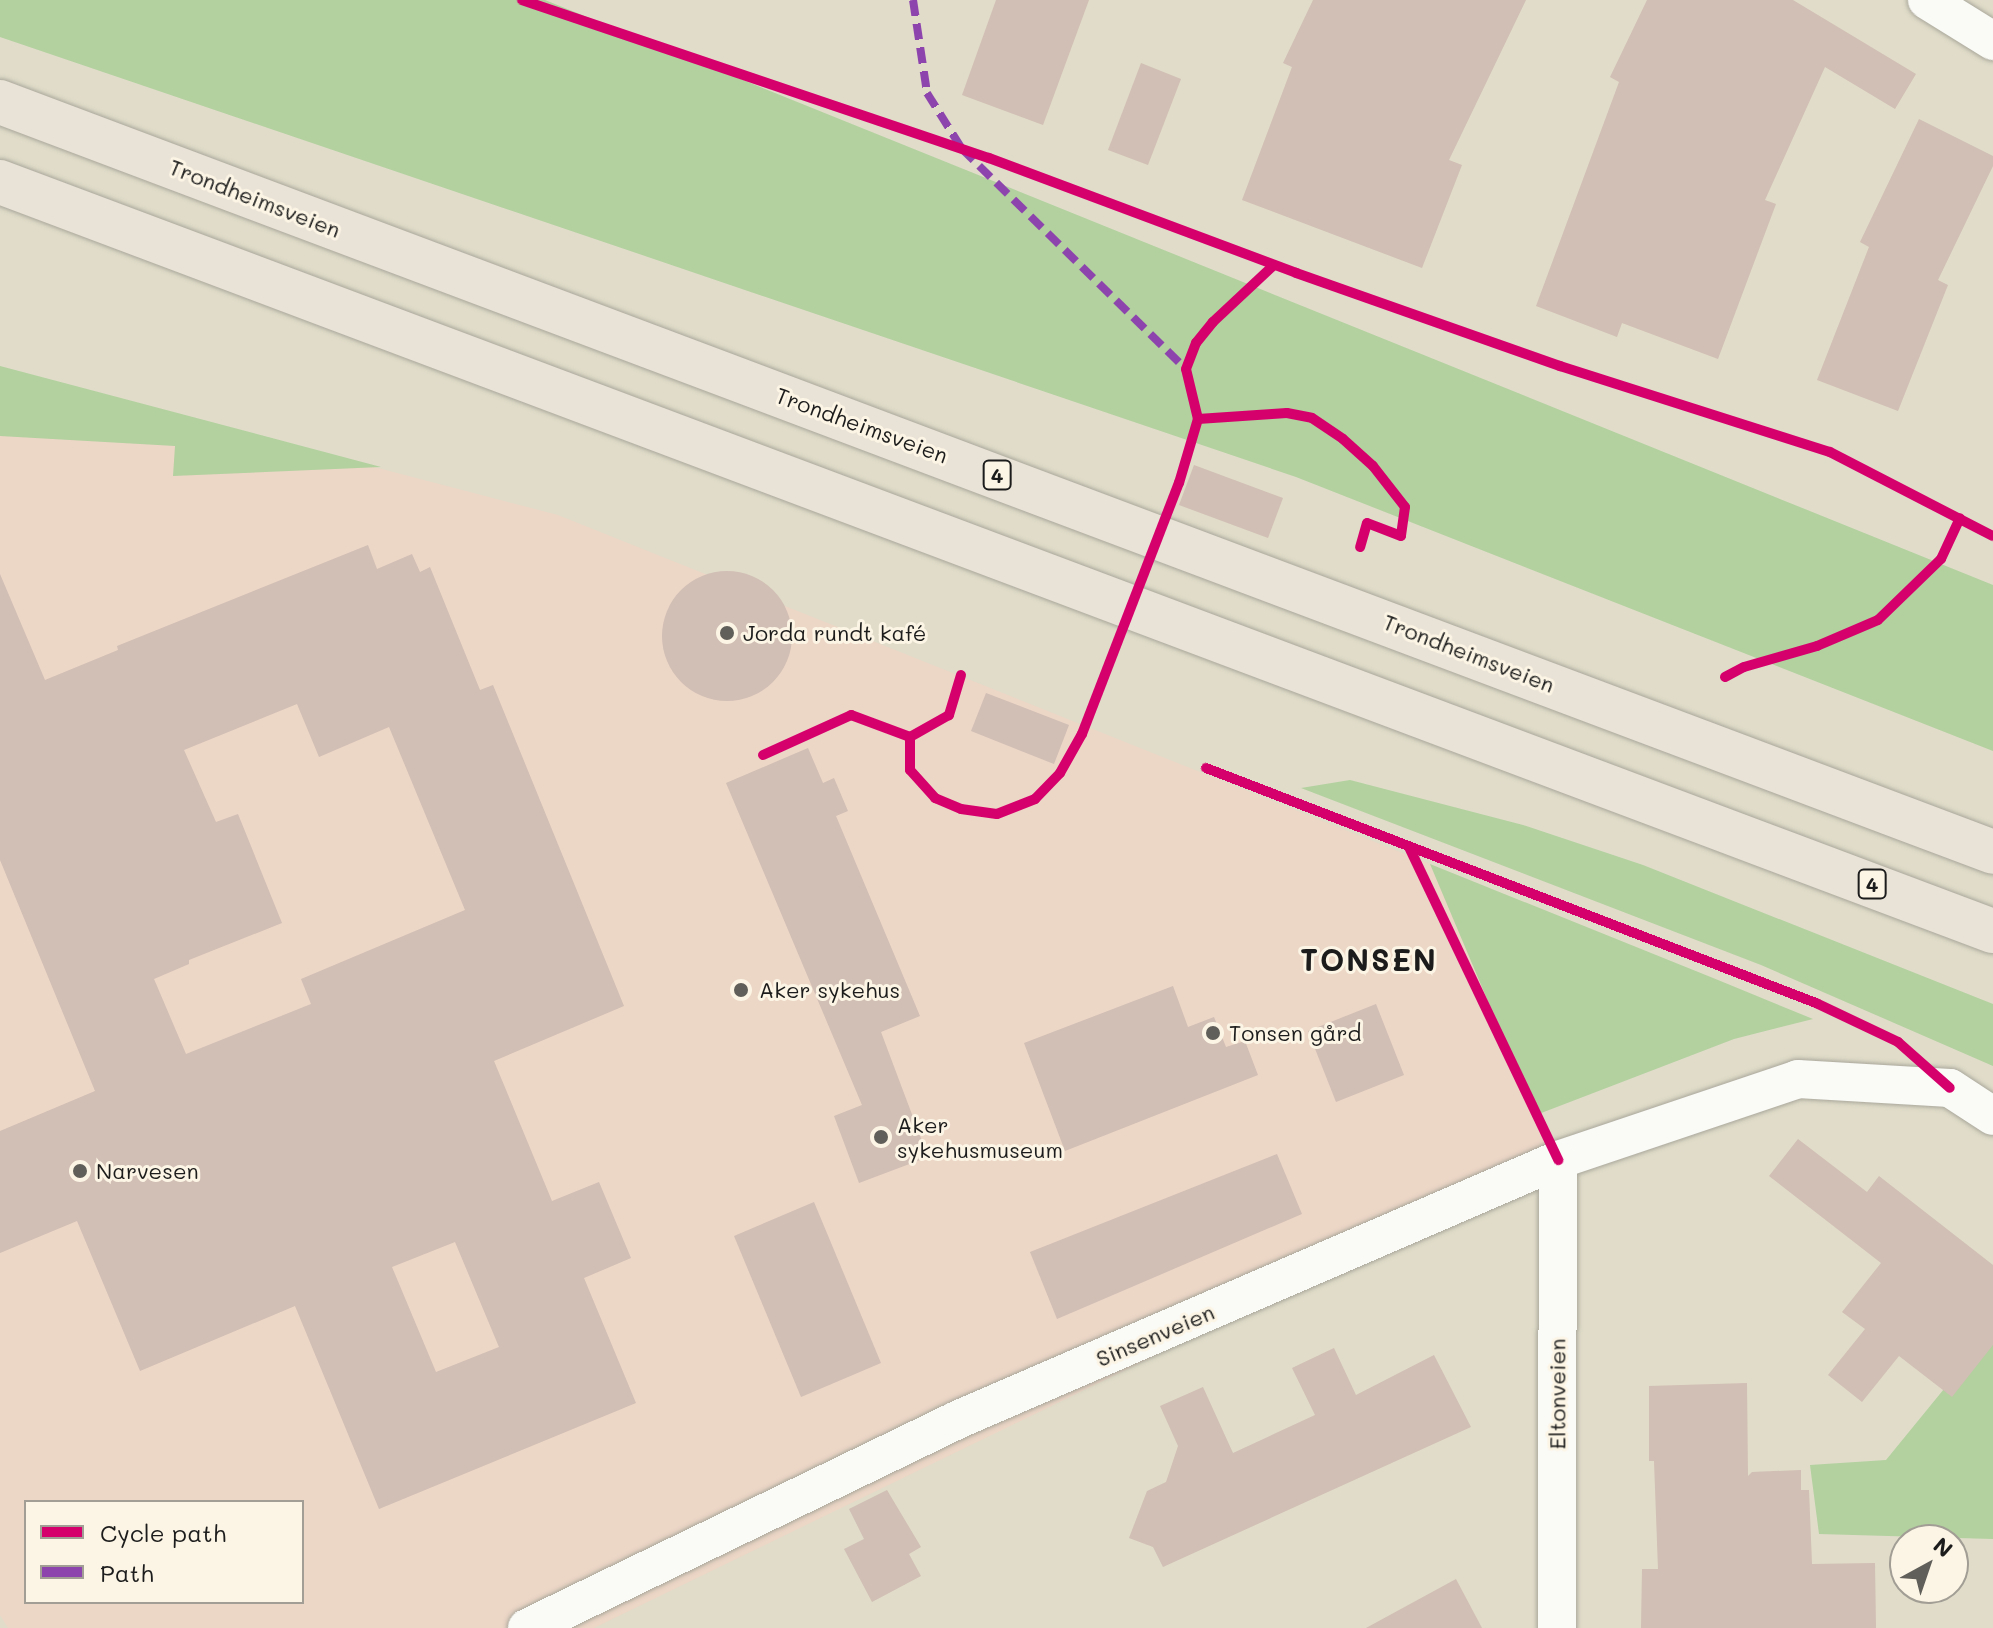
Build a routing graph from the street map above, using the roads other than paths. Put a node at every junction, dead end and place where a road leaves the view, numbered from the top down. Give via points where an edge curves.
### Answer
1 (1927, 0) edge
2 (1993, 41) edge
3 (0, 102) edge
4 (0, 182) edge
5 (1993, 852) edge
6 (1993, 931) edge
7 (1993, 1116) edge
8 (1558, 1160) junction
9 (527, 1628) edge
10 (1557, 1628) edge

1 - 2 street
3 - 5 highway, Trondheimsveien / 4
4 - 6 highway, 4
7 - 8 street, Sinsenveien via 1950,1088 1798,1079
8 - 9 street, Sinsenveien via 957,1420
8 - 10 street, Eltonveien

